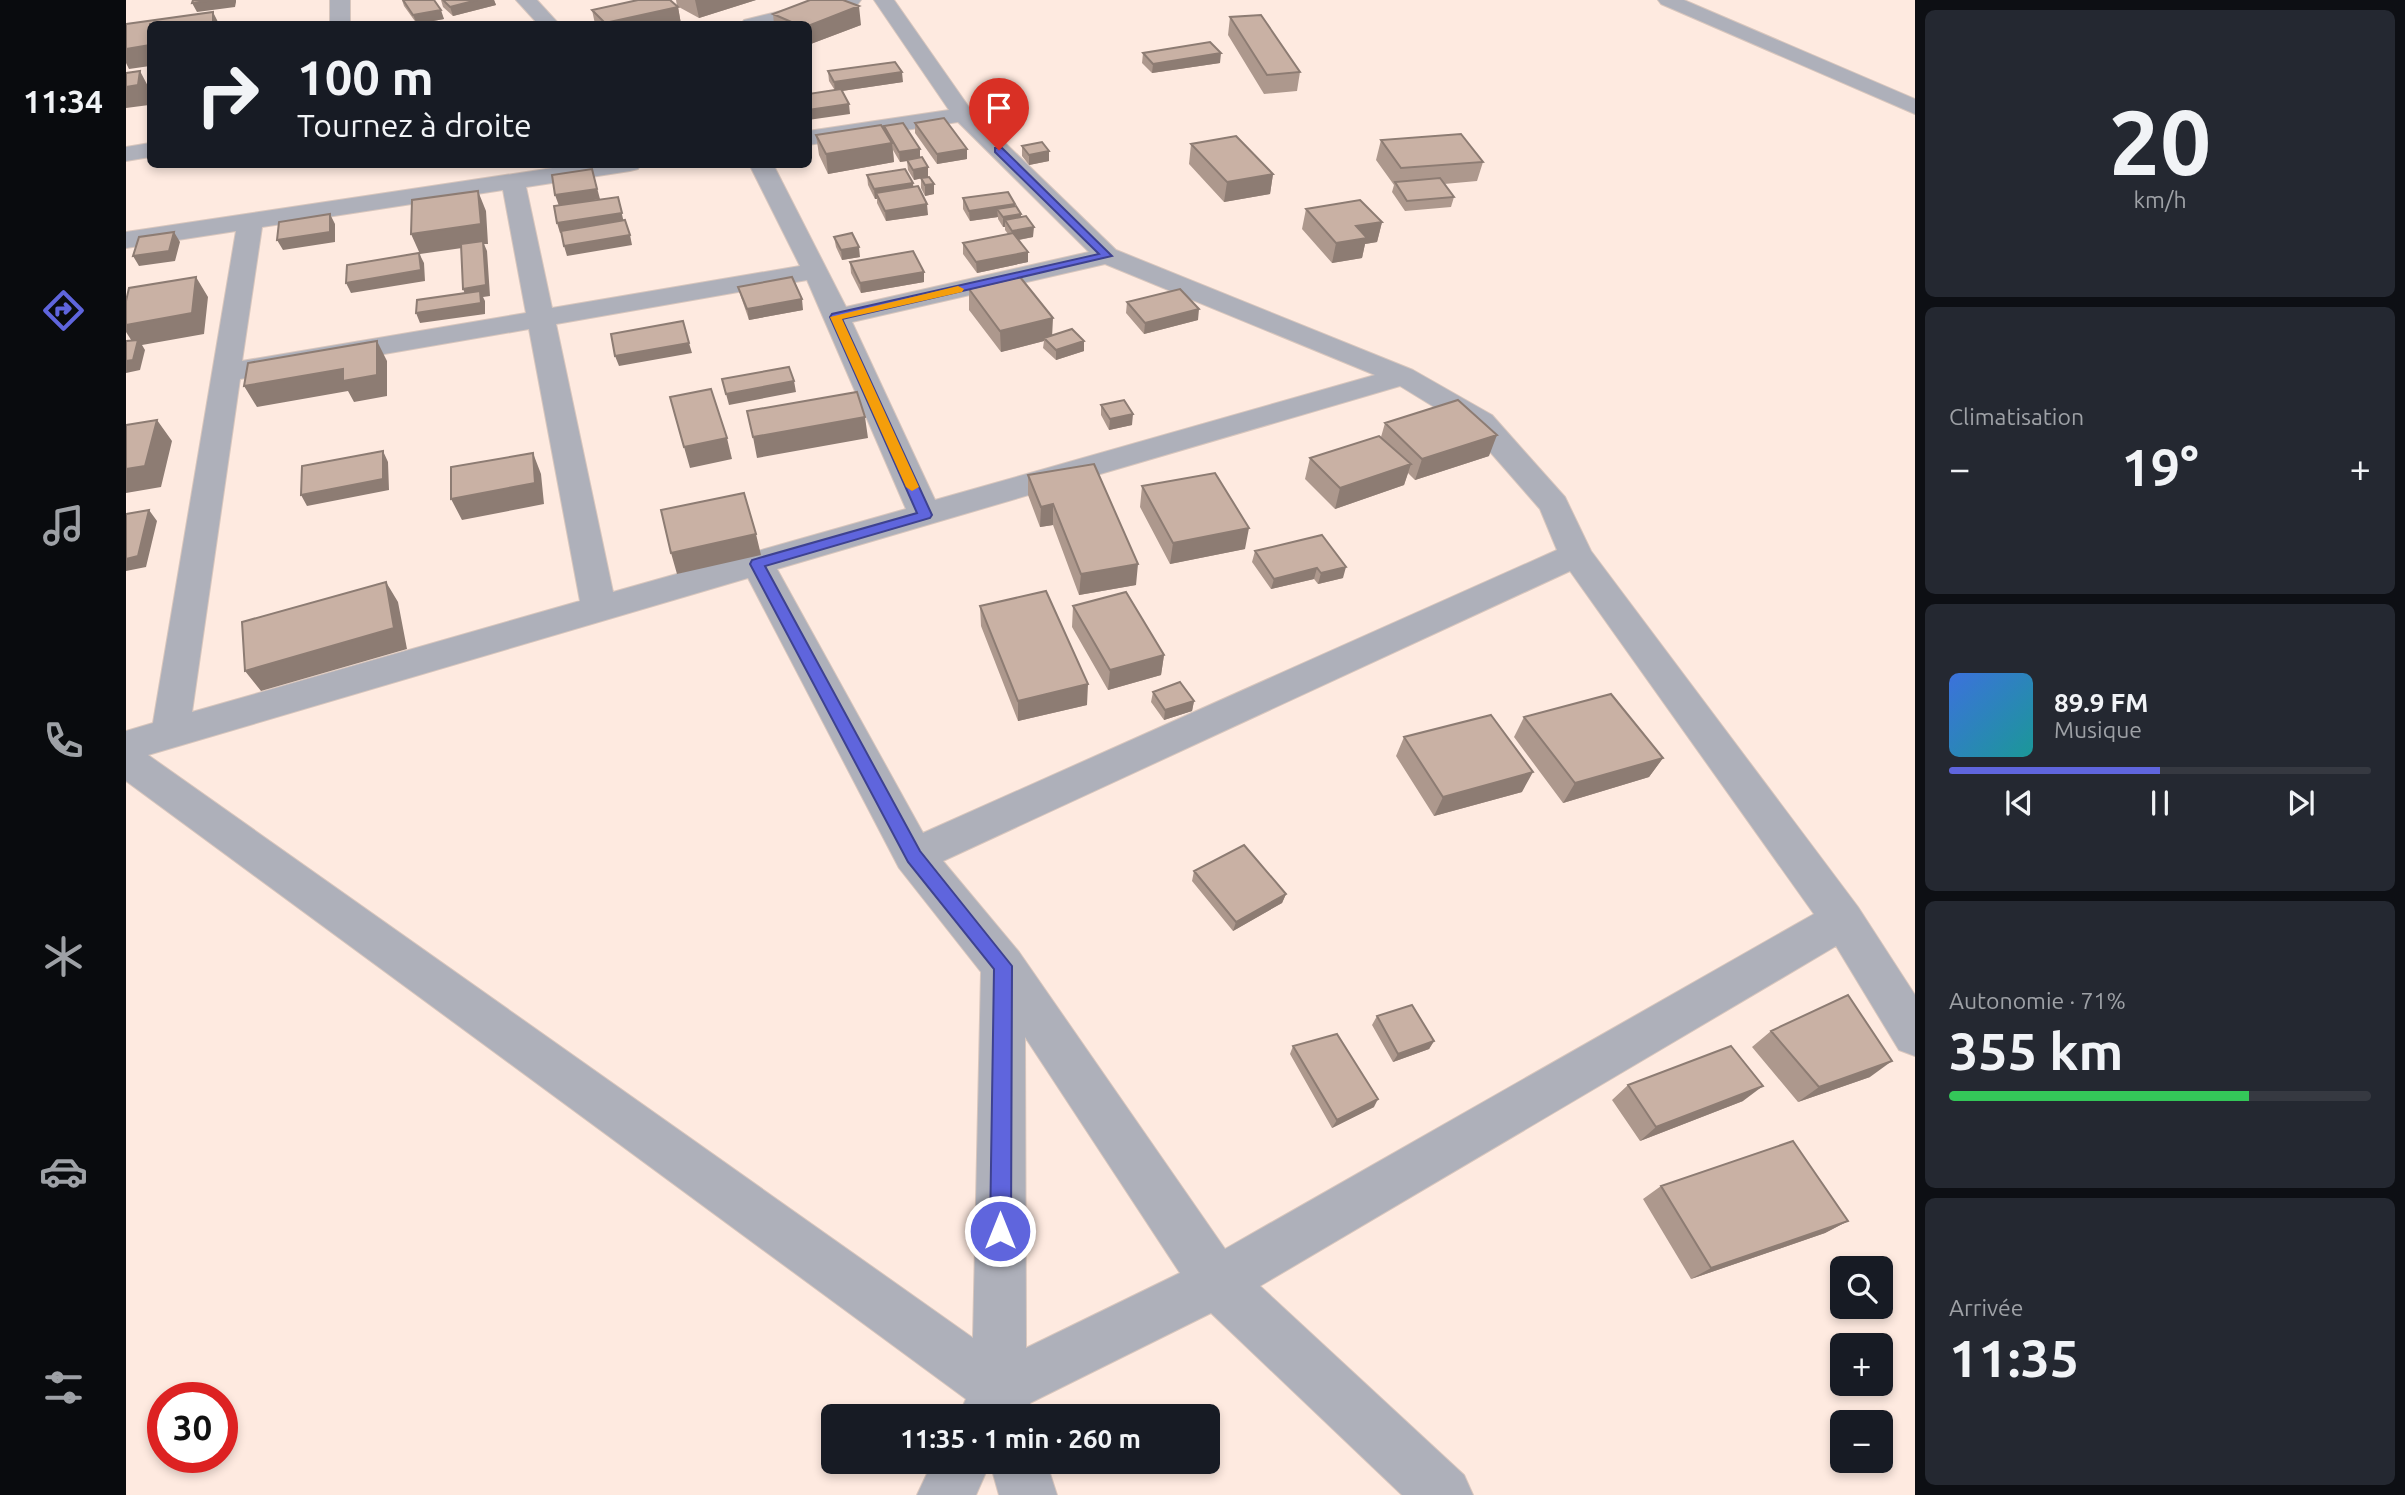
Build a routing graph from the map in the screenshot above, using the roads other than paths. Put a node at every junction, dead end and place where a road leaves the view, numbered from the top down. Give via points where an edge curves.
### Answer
1 (340, 0) edge
2 (526, 0) edge
3 (851, 0) edge
4 (884, 0) edge
5 (1668, 0) edge
6 (340, 21) edge
7 (546, 21) edge
8 (764, 21) edge
9 (1915, 107) edge
10 (963, 115) junction
11 (812, 137) edge
12 (147, 150) edge
13 (126, 154) edge
14 (604, 168) edge
15 (763, 168) edge
16 (513, 182) junction
17 (250, 221) junction
18 (126, 240) edge
19 (1107, 256) junction
20 (816, 271) junction
21 (541, 317) junction
22 (836, 317) junction
23 (226, 373) junction
24 (1403, 376) junction
25 (925, 515) junction
26 (1576, 555) junction
27 (757, 564) junction
28 (599, 608) junction
29 (170, 734) junction
30 (126, 746) edge
31 (126, 760) edge
32 (914, 856) junction
33 (1843, 920) junction
34 (1003, 966) junction
35 (1915, 1035) edge
36 (1217, 1282) junction
37 (993, 1404) edge
38 (997, 1404) edge
39 (1002, 1404) edge
40 (956, 1474) edge
41 (1022, 1474) edge
42 (946, 1495) edge
43 (1028, 1495) edge
44 (1444, 1495) edge

1 - 6 street
2 - 7 street
3 - 8 street
4 - 10 street
5 - 9 street
10 - 11 street
10 - 19 street
12 - 13 street
14 - 16 street
15 - 20 street
16 - 17 street
16 - 21 street
17 - 18 street
17 - 23 street
19 - 22 street
19 - 24 street
20 - 21 street
20 - 22 street
21 - 23 street
21 - 28 street
22 - 25 street
23 - 29 street
24 - 25 street
24 - 26 street via 1481,422 1554,505
25 - 27 street
26 - 32 street
26 - 33 street
27 - 28 street
27 - 32 street
28 - 29 street
29 - 30 street
31 - 37 street
32 - 34 street
33 - 35 street
33 - 36 street
34 - 36 street
34 - 38 street
36 - 39 street
36 - 44 street
40 - 42 street
41 - 43 street

